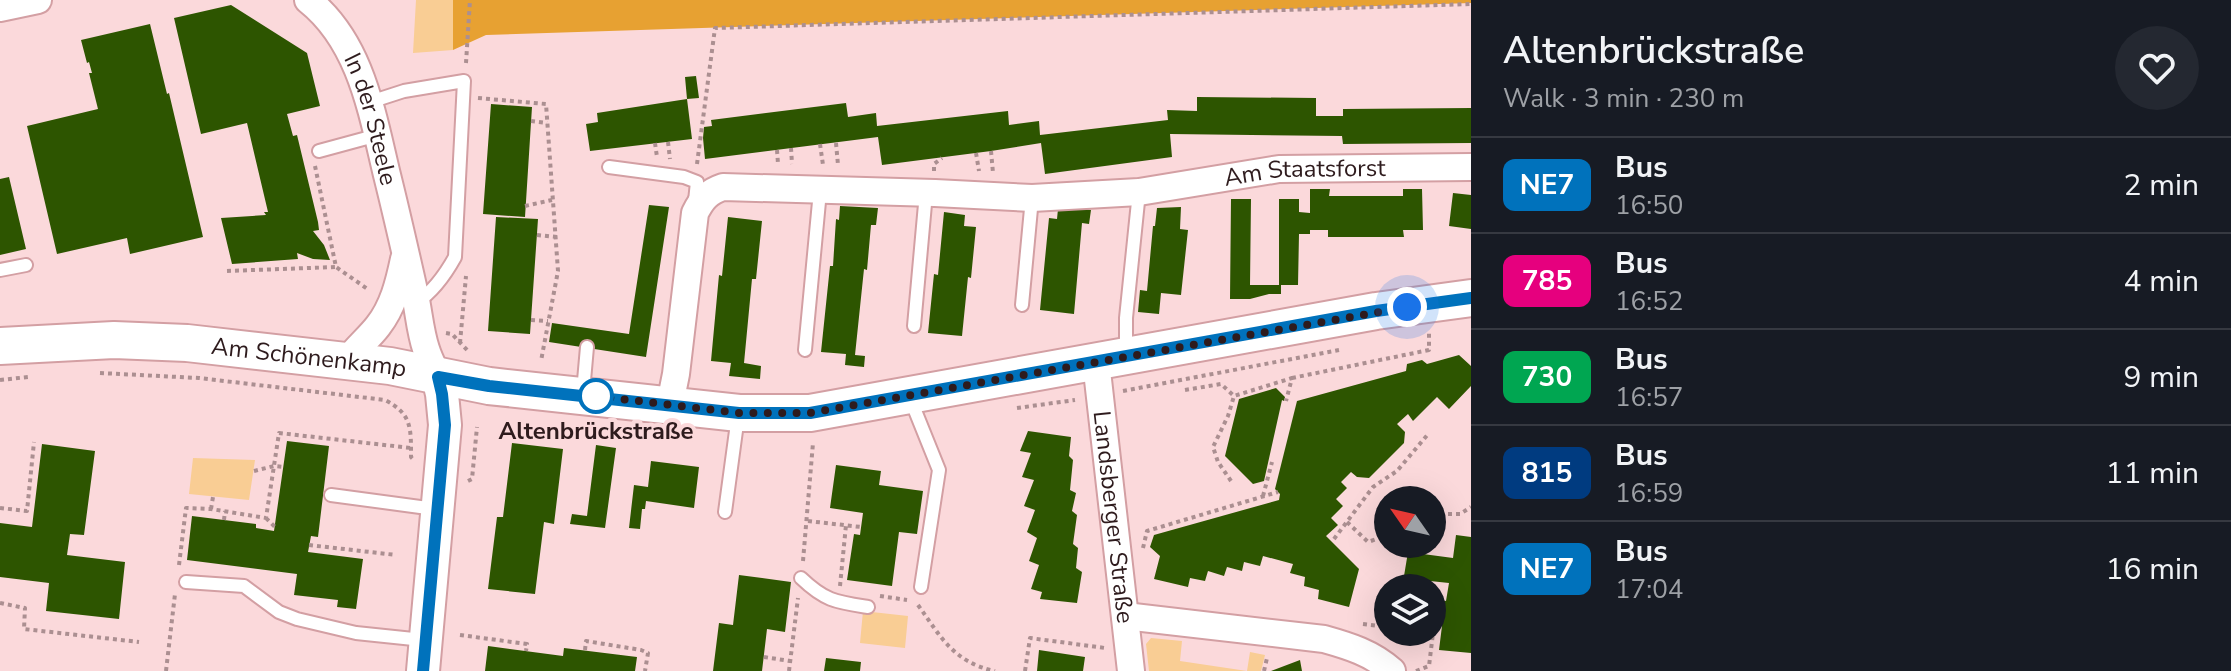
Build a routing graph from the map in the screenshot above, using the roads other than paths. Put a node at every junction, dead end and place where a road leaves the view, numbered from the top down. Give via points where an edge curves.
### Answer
1 (38, 0) edge
2 (308, 0) edge
3 (0, 8) edge
4 (370, 102) junction
5 (378, 135) junction
6 (319, 151) road end
7 (609, 167) dead end
8 (1471, 167) edge
9 (820, 191) junction
10 (1139, 192) junction
11 (926, 193) junction
12 (1032, 198) junction
13 (695, 213) junction
14 (406, 252) junction
15 (26, 265) dead end
16 (0, 270) edge
17 (1471, 298) edge
18 (416, 303) junction
19 (1022, 305) dead end
20 (914, 326) dead end
21 (0, 346) edge
22 (587, 347) dead end
23 (805, 350) dead end
24 (347, 361) junction
25 (1108, 371) junction
26 (438, 377) junction
27 (582, 395) junction
28 (909, 395) junction
29 (670, 404) junction
30 (739, 413) junction
31 (331, 495) dead end
32 (438, 510) junction
33 (725, 512) dead end
34 (801, 578) road end
35 (182, 582) road end
36 (921, 587) dead end
37 (869, 601) road end
38 (1125, 616) junction
39 (425, 656) edge
40 (1130, 661) edge
41 (1392, 671) edge

1 - 3 street
2 - 4 street, In der Steele via 337,29
4 - 5 street, In der Steele
4 - 18 lane via 464,81 455,257 429,294
5 - 6 lane
5 - 14 street, In der Steele
7 - 13 lane via 697,182
8 - 10 street, Am Staatsforst via 1279,169
9 - 11 street, Am Staatsforst
9 - 13 street, Am Staatsforst via 723,187 702,199
9 - 23 lane
10 - 12 street, Am Staatsforst
10 - 25 lane via 1126,318
11 - 12 street, Am Staatsforst
11 - 20 lane
12 - 19 lane
13 - 29 street
14 - 18 street, In der Steele
14 - 24 street, In der Steele via 380,324
15 - 16 lane
17 - 25 main road, Am Schönenkamp via 1376,311
18 - 26 street, In der Steele via 426,352
21 - 24 main road, Am Schönenkamp via 114,340 187,343
22 - 27 lane
24 - 26 main road, Am Schönenkamp
25 - 28 main road, Am Schönenkamp
25 - 38 street, Landsberger Straße
26 - 27 main road, Am Schönenkamp
26 - 32 street via 445,425
27 - 29 main road, Am Schönenkamp
28 - 30 main road, Am Schönenkamp via 810,413
28 - 36 lane via 939,470
29 - 30 main road, Am Schönenkamp
30 - 33 lane
31 - 32 lane
32 - 39 street
34 - 37 lane via 833,602
35 - 39 lane via 244,586 297,619
38 - 40 street, Landsberger Straße
38 - 41 street via 1324,639 1379,659

